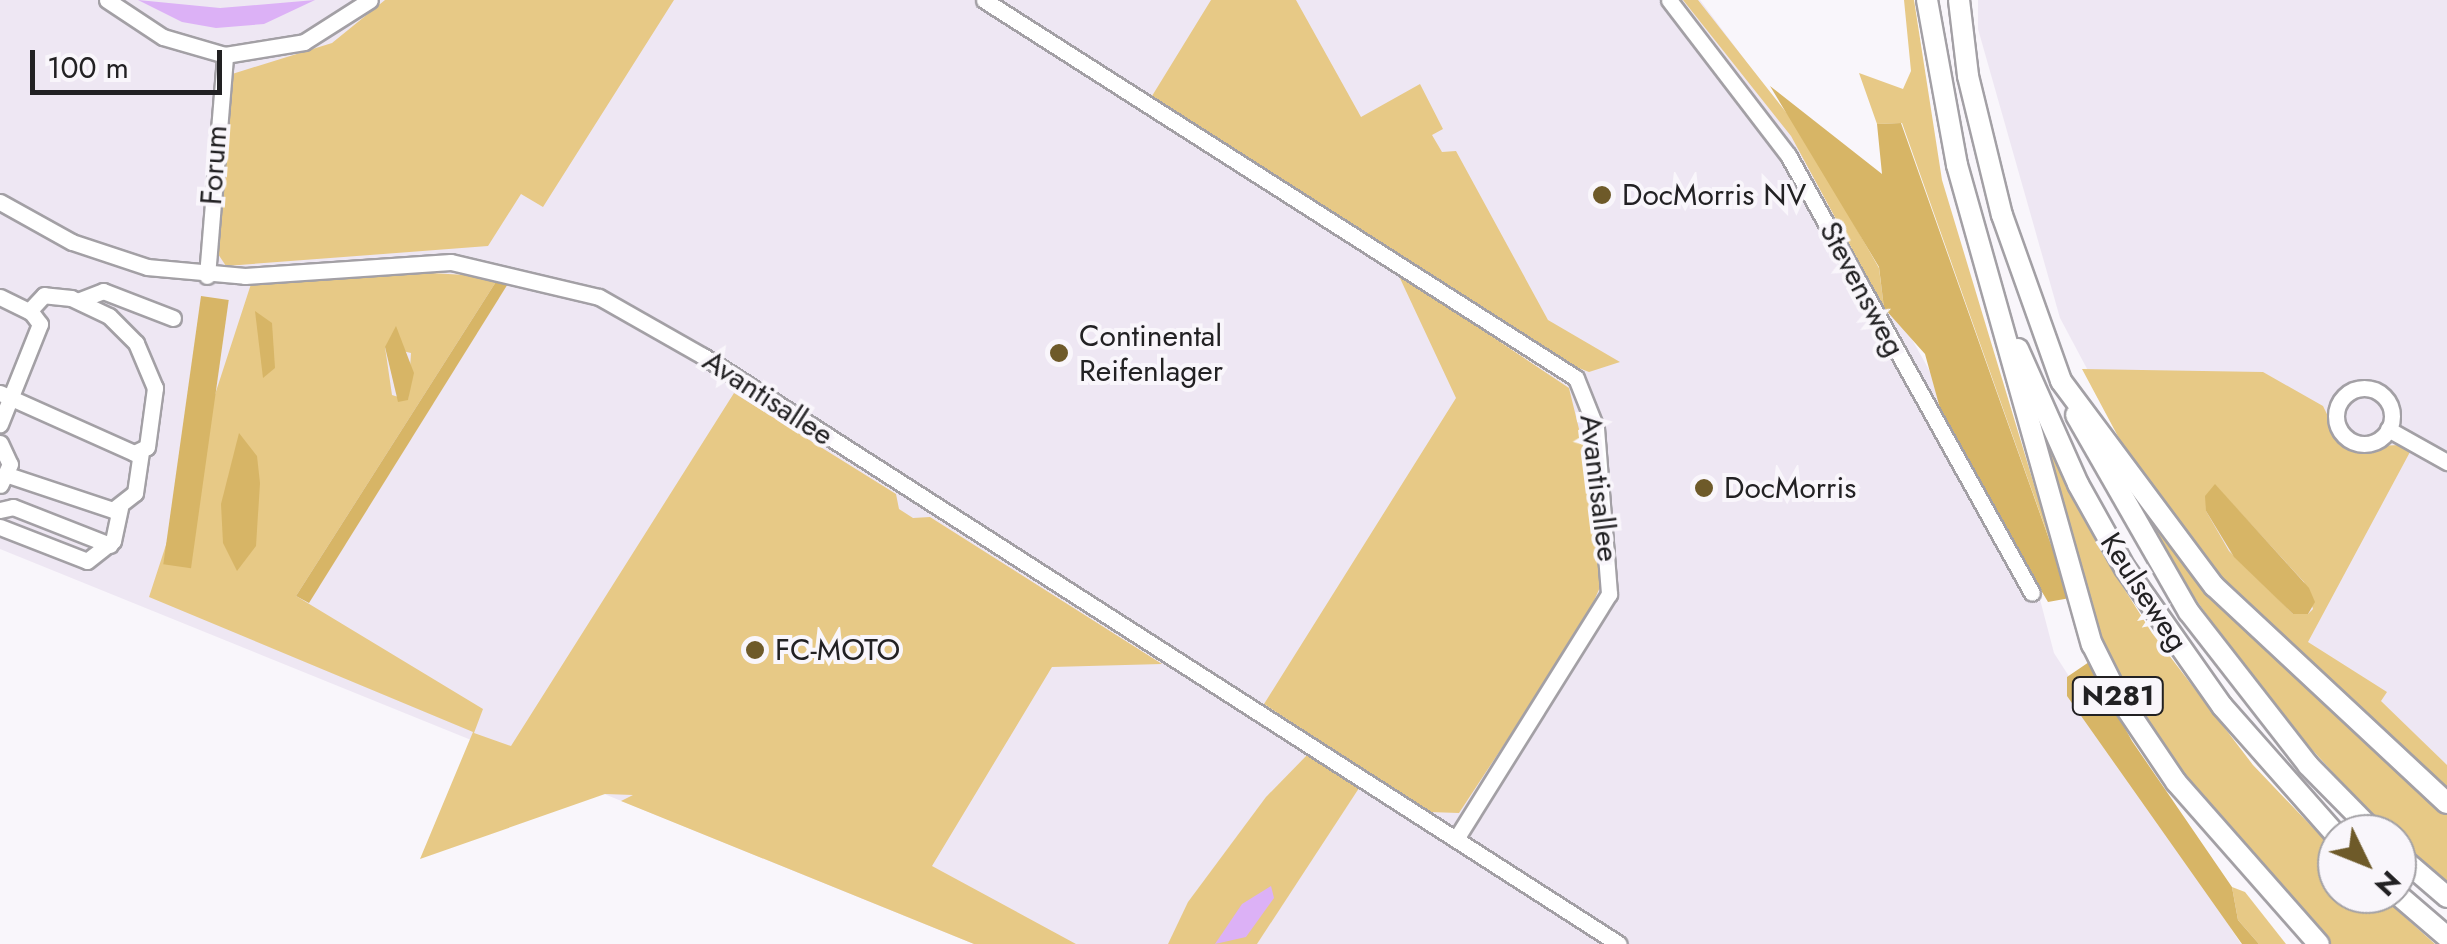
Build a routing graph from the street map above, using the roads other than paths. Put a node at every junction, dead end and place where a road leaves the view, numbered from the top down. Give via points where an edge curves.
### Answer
1 (107, 0) edge
2 (370, 0) edge
3 (984, 0) edge
4 (1669, 0) edge
5 (1927, 0) edge
6 (1959, 0) edge
7 (225, 55) junction
8 (0, 202) edge
9 (207, 276) junction
10 (0, 297) edge
11 (80, 300) junction
12 (29, 311) junction
13 (2004, 315) junction
14 (173, 318) dead end
15 (2061, 381) junction
16 (6, 396) edge
17 (0, 424) edge
18 (2388, 429) dead end
19 (0, 443) edge
20 (141, 452) junction
21 (2447, 462) edge
22 (4, 480) edge
23 (120, 508) junction
24 (0, 510) edge
25 (0, 526) edge
26 (110, 545) junction
27 (2032, 593) dead end
28 (2447, 802) edge
29 (2318, 814) edge
30 (2357, 814) edge
31 (1456, 840) junction
32 (2417, 872) edge
33 (2447, 898) edge
34 (2417, 911) edge
35 (2447, 937) edge
36 (1619, 944) edge
37 (2319, 944) edge

1 - 7 street via 163,37
2 - 7 street via 304,42
3 - 31 street, Avantisallee via 1576,378 1596,428 1609,594
4 - 27 street, Stevensweg via 1788,155
5 - 13 highway, N281 via 1957,165
6 - 15 highway via 1987,160 2022,281
7 - 9 street, Forum
8 - 9 street, Avantisallee via 111,258
9 - 31 street, Avantisallee via 451,262 599,296
10 - 12 street
11 - 12 street via 44,296
11 - 14 street via 103,291
11 - 20 street via 125,330 148,366 154,422
12 - 16 street via 40,334
13 - 29 highway, Keulseweg / N281 via 2078,484 2125,568 2222,706
13 - 37 highway, N281 via 2018,393 2102,666 2138,730 2204,818
15 - 28 highway via 2214,586
15 - 30 highway, Keulseweg via 2106,475 2189,612 2308,764
16 - 17 street
16 - 20 street
18 - 21 street
19 - 22 street via 8,454
20 - 23 street via 135,492
22 - 23 street via 97,509
23 - 26 street
24 - 26 street via 13,506
25 - 26 street via 87,562
31 - 36 street, Avantisallee
32 - 33 highway
34 - 35 highway

